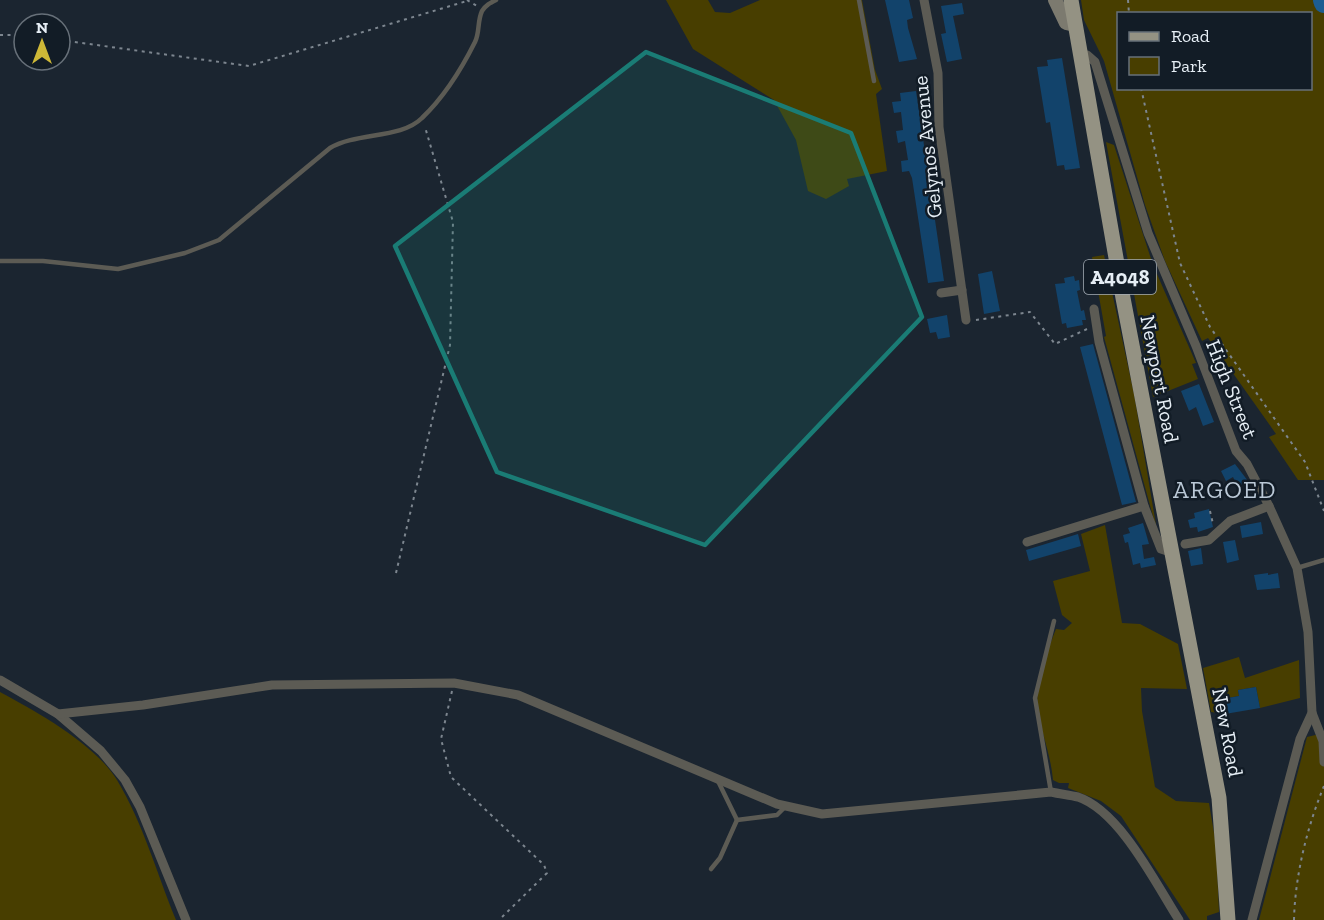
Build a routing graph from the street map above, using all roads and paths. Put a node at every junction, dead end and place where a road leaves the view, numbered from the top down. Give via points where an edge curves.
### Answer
1 (496, 0) edge
2 (859, 0) edge
3 (924, 0) edge
4 (1055, 0) edge
5 (1071, 0) edge
6 (467, 1) edge
7 (1075, 25) junction
8 (72, 42) edge
9 (1080, 56) junction
10 (874, 81) dead end
11 (1141, 90) edge
12 (422, 118) junction
13 (0, 261) edge
14 (962, 290) junction
15 (941, 293) dead end
16 (1094, 309) dead end
17 (970, 320) joint
18 (1088, 329) dead end
19 (1144, 506) junction
20 (1269, 506) junction
21 (1324, 511) edge
22 (1028, 542) dead end
23 (1179, 548) junction
24 (1324, 560) edge
25 (1297, 568) junction
26 (396, 573) dead end
27 (1054, 621) dead end
28 (0, 680) edge
29 (454, 683) junction
30 (1312, 712) junction
31 (58, 714) junction
32 (1324, 762) edge
33 (717, 779) junction
34 (1323, 787) edge
35 (1051, 792) junction
36 (786, 806) junction
37 (737, 820) junction
38 (711, 870) dead end
39 (186, 920) edge
40 (499, 920) edge
41 (1179, 920) edge
42 (1228, 920) edge
43 (1252, 920) edge
44 (1294, 920) edge

1 - 12 lane via 483,10 480,29 468,54
2 - 10 lane
3 - 14 street, Gelynos Avenue via 938,73 939,127
4 - 7 main road via 1066,23
5 - 7 main road, Newport Road / A4048
6 - 8 path via 249,66
7 - 9 main road, Newport Road / A4048
9 - 20 street, High Street via 1088,55 1095,62 1148,233 1236,451
9 - 23 main road, Newport Road / A4048 via 1123,298
11 - 21 path via 1180,262 1210,327 1305,462
12 - 13 lane via 400,129 336,145 219,240 185,253 118,269
12 - 26 path via 453,222 450,345
14 - 15 street
14 - 17 street, Gelynos Avenue
16 - 19 street via 1099,342
17 - 18 path via 1030,312 1055,344
19 - 22 street
19 - 23 street via 1161,549
20 - 23 street via 1230,521 1209,540
20 - 25 street, High Street
23 - 42 main road, New Road / A4048 via 1219,798
24 - 25 lane
25 - 30 street, High Street via 1308,632
27 - 35 lane via 1035,698
28 - 31 street
29 - 31 street via 272,685
29 - 33 street via 518,695
29 - 40 path via 441,739 451,777 544,865 547,873
30 - 32 street via 1323,741
30 - 43 street, High Street via 1300,739
31 - 39 street via 101,751 125,780
33 - 36 street
33 - 37 lane
34 - 44 path via 1297,885
35 - 36 street via 822,814
35 - 41 street via 1080,798 1104,813 1126,838
36 - 37 lane via 777,815
37 - 38 lane

